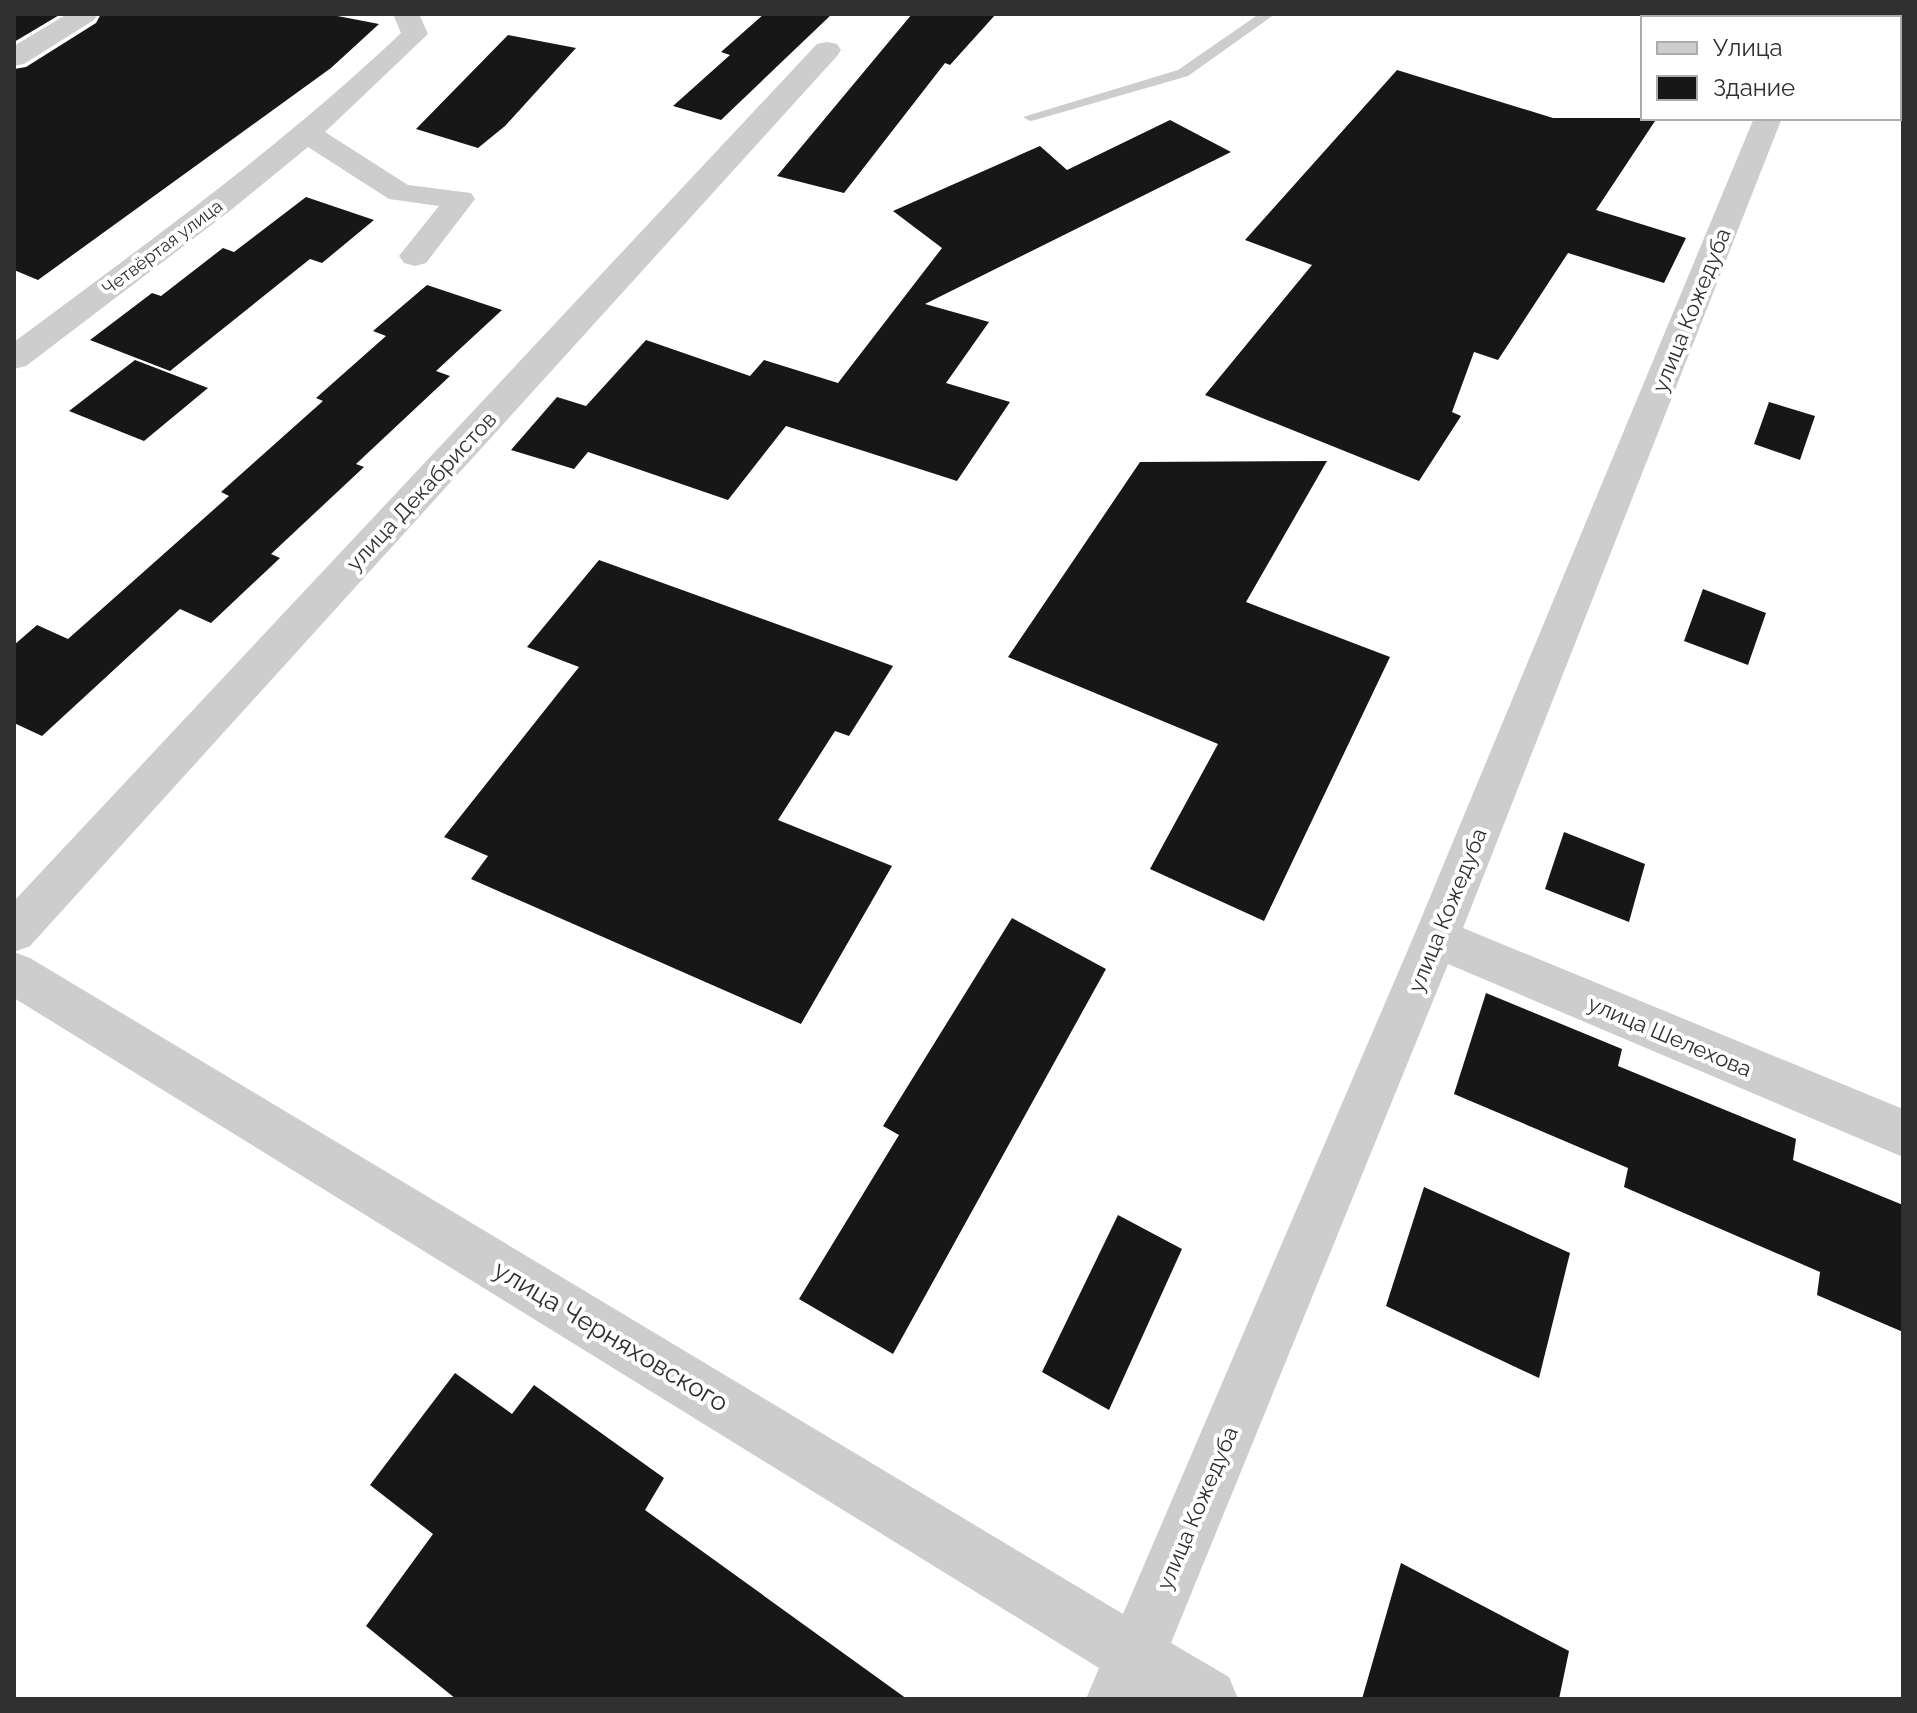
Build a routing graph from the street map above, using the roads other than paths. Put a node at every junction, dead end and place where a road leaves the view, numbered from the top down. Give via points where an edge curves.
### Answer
1 (85, 14) edge
2 (406, 14) edge
3 (1268, 14) edge
4 (827, 50) dead end
5 (14, 58) edge
6 (1030, 117) dead end
7 (1767, 120) edge
8 (308, 134) junction
9 (415, 256) dead end
10 (14, 358) edge
11 (14, 932) edge
12 (1436, 938) junction
13 (14, 973) edge
14 (1903, 1133) edge
15 (1126, 1677) edge
16 (1207, 1699) edge

1 - 5 street
2 - 8 street, Четвёртая улица via 415,34
3 - 6 lane via 1183,73
4 - 11 street, улица Декабристов
7 - 12 street, улица Кожедуба
8 - 9 street via 400,193 460,199
8 - 10 street, Четвёртая улица
12 - 14 street, улица Шелехова
12 - 15 street, улица Кожедуба
13 - 15 street, улица Черняховского
15 - 16 street, улица Черняховского

